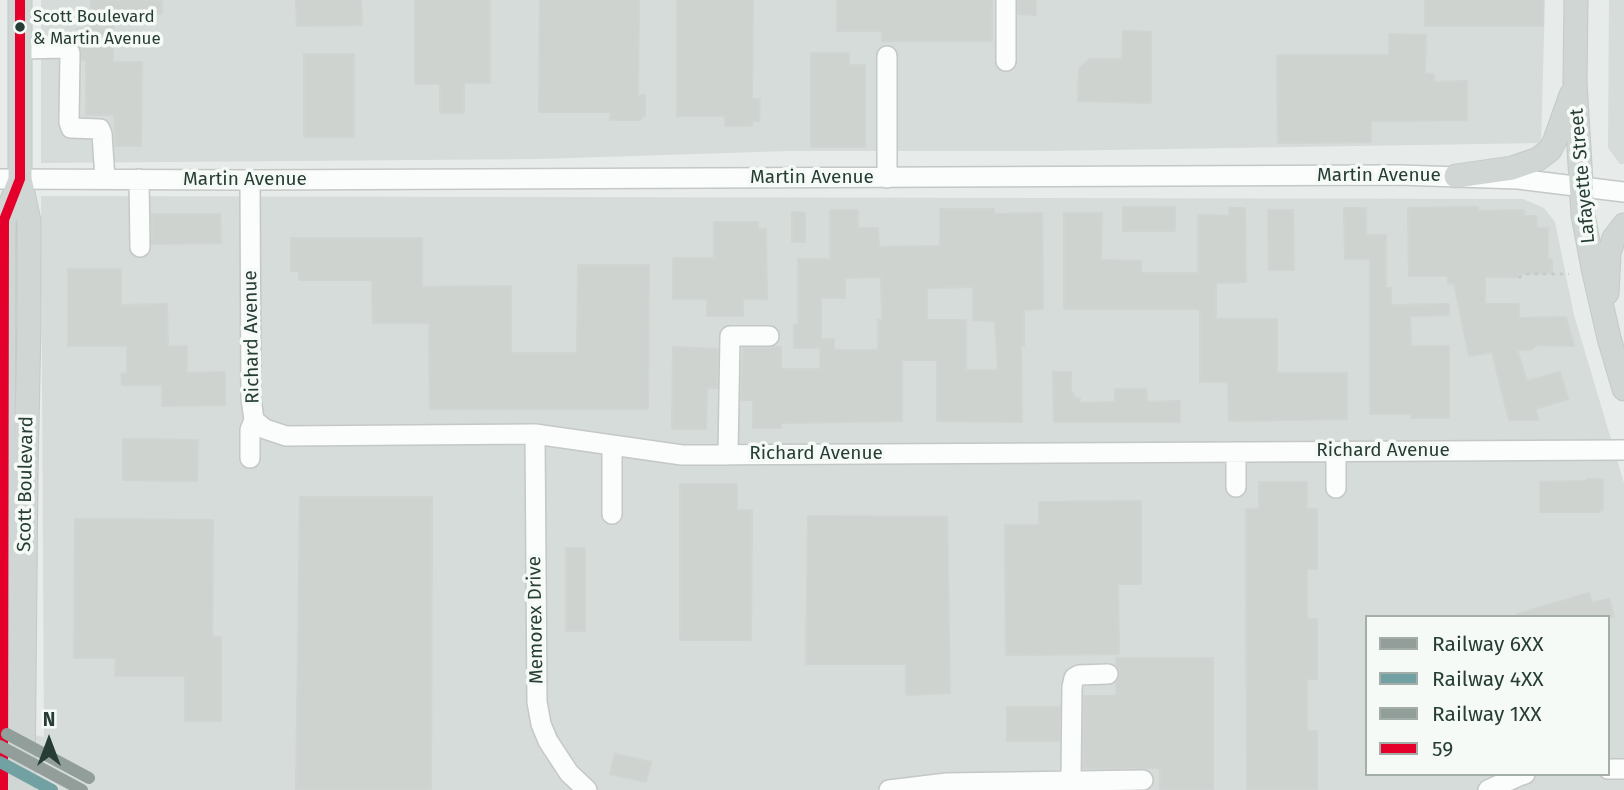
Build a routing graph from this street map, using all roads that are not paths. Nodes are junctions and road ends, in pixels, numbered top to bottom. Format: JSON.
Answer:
{"nodes":[{"id":1,"x":20,"y":0,"type":"edge"},
{"id":2,"x":1006,"y":0,"type":"edge"},
{"id":3,"x":1576,"y":0,"type":"edge"},
{"id":4,"x":20,"y":49,"type":"junction"},
{"id":5,"x":887,"y":57,"type":"dead end"},
{"id":6,"x":1006,"y":61,"type":"dead end"},
{"id":7,"x":1575,"y":82,"type":"junction"},
{"id":8,"x":1456,"y":176,"type":"junction"},
{"id":9,"x":887,"y":178,"type":"junction"},
{"id":10,"x":10,"y":179,"type":"edge"},
{"id":11,"x":105,"y":179,"type":"junction"},
{"id":12,"x":139,"y":179,"type":"junction"},
{"id":13,"x":250,"y":180,"type":"junction"},
{"id":14,"x":1581,"y":186,"type":"junction"},
{"id":15,"x":1624,"y":192,"type":"edge"},
{"id":16,"x":1624,"y":225,"type":"edge"},
{"id":17,"x":141,"y":247,"type":"dead end"},
{"id":18,"x":769,"y":336,"type":"dead end"},
{"id":19,"x":1609,"y":338,"type":"junction"},
{"id":20,"x":1624,"y":389,"type":"edge"},
{"id":21,"x":254,"y":420,"type":"junction"},
{"id":22,"x":535,"y":434,"type":"junction"},
{"id":23,"x":612,"y":445,"type":"junction"},
{"id":24,"x":1624,"y":450,"type":"edge"},
{"id":25,"x":1236,"y":452,"type":"junction"},
{"id":26,"x":1336,"y":452,"type":"junction"},
{"id":27,"x":728,"y":455,"type":"junction"},
{"id":28,"x":250,"y":457,"type":"dead end"},
{"id":29,"x":1236,"y":487,"type":"dead end"},
{"id":30,"x":1336,"y":488,"type":"dead end"},
{"id":31,"x":612,"y":514,"type":"dead end"},
{"id":32,"x":1108,"y":674,"type":"dead end"},
{"id":33,"x":1519,"y":776,"type":"edge"},
{"id":34,"x":1143,"y":780,"type":"dead end"},
{"id":35,"x":1071,"y":781,"type":"junction"},
{"id":36,"x":3,"y":790,"type":"edge"},
{"id":37,"x":23,"y":790,"type":"edge"},
{"id":38,"x":587,"y":790,"type":"edge"},
{"id":39,"x":889,"y":790,"type":"edge"},
{"id":40,"x":1488,"y":790,"type":"edge"}],
"edges":[{"from":1,"to":4,"type":"main road","name":"Scott Boulevard"},
{"from":2,"to":6,"type":"street"},
{"from":3,"to":7,"type":"main road","name":"Lafayette Street"},
{"from":4,"to":10,"type":"main road","name":"Scott Boulevard"},
{"from":4,"to":11,"type":"street"},
{"from":5,"to":9,"type":"street"},
{"from":7,"to":8,"type":"main road"},
{"from":7,"to":14,"type":"main road","name":"Lafayette Street"},
{"from":8,"to":9,"type":"street","name":"Martin Avenue"},
{"from":8,"to":14,"type":"street","name":"Martin Avenue"},
{"from":9,"to":13,"type":"street","name":"Martin Avenue"},
{"from":10,"to":11,"type":"street","name":"Martin Avenue"},
{"from":10,"to":36,"type":"main road","name":"Scott Boulevard"},
{"from":10,"to":37,"type":"main road","name":"Scott Boulevard"},
{"from":11,"to":12,"type":"street","name":"Martin Avenue"},
{"from":12,"to":13,"type":"street","name":"Martin Avenue"},
{"from":12,"to":17,"type":"street"},
{"from":13,"to":21,"type":"street","name":"Richard Avenue"},
{"from":14,"to":15,"type":"street","name":"Martin Avenue"},
{"from":14,"to":19,"type":"main road","name":"Lafayette Street"},
{"from":16,"to":19,"type":"main road"},
{"from":18,"to":27,"type":"street"},
{"from":19,"to":20,"type":"main road","name":"Lafayette Street"},
{"from":21,"to":22,"type":"street","name":"Richard Avenue"},
{"from":21,"to":28,"type":"street"},
{"from":22,"to":23,"type":"street","name":"Richard Avenue"},
{"from":22,"to":38,"type":"street","name":"Memorex Drive"},
{"from":23,"to":27,"type":"street","name":"Richard Avenue"},
{"from":23,"to":31,"type":"street"},
{"from":24,"to":26,"type":"street","name":"Richard Avenue"},
{"from":25,"to":26,"type":"street","name":"Richard Avenue"},
{"from":25,"to":27,"type":"street","name":"Richard Avenue"},
{"from":25,"to":29,"type":"street"},
{"from":26,"to":30,"type":"street"},
{"from":32,"to":35,"type":"street"},
{"from":33,"to":40,"type":"street"},
{"from":34,"to":35,"type":"street"},
{"from":35,"to":39,"type":"street"}]}
